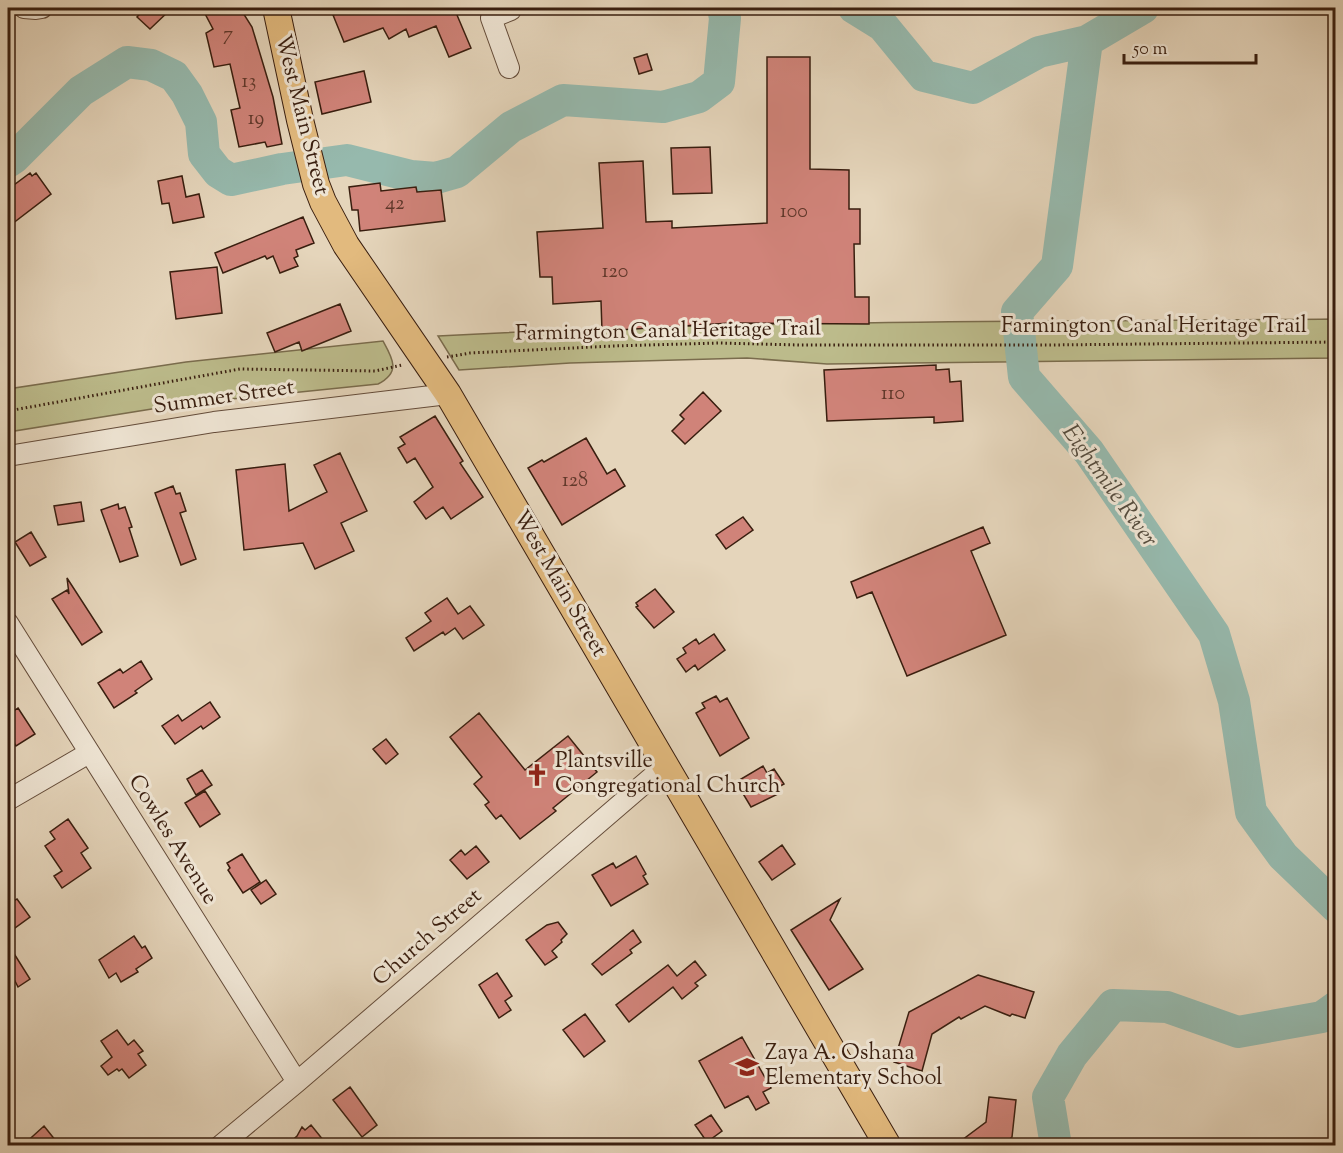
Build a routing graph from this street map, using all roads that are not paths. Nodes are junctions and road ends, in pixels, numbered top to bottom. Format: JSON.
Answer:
{"nodes":[{"id":1,"x":24,"y":8,"type":"edge"},
{"id":2,"x":42,"y":8,"type":"edge"},
{"id":3,"x":276,"y":8,"type":"edge"},
{"id":4,"x":510,"y":8,"type":"edge"},
{"id":5,"x":508,"y":68,"type":"dead end"},
{"id":6,"x":448,"y":394,"type":"junction"},
{"id":7,"x":8,"y":456,"type":"edge"},
{"id":8,"x":8,"y":623,"type":"edge"},
{"id":9,"x":89,"y":753,"type":"junction"},
{"id":10,"x":666,"y":765,"type":"junction"},
{"id":11,"x":8,"y":800,"type":"edge"},
{"id":12,"x":297,"y":1082,"type":"junction"},
{"id":13,"x":220,"y":1146,"type":"edge"},
{"id":14,"x":888,"y":1146,"type":"edge"}],
"edges":[{"from":1,"to":2,"type":"street"},
{"from":3,"to":6,"type":"main road","name":"West Main Street"},
{"from":4,"to":5,"type":"street"},
{"from":6,"to":7,"type":"street","name":"Summer Street"},
{"from":6,"to":10,"type":"main road","name":"West Main Street"},
{"from":8,"to":9,"type":"street","name":"Cowles Avenue"},
{"from":9,"to":11,"type":"street"},
{"from":9,"to":12,"type":"street","name":"Cowles Avenue"},
{"from":10,"to":12,"type":"street","name":"Church Street"},
{"from":10,"to":14,"type":"main road","name":"West Main Street"},
{"from":12,"to":13,"type":"street","name":"Church Street"}]}
